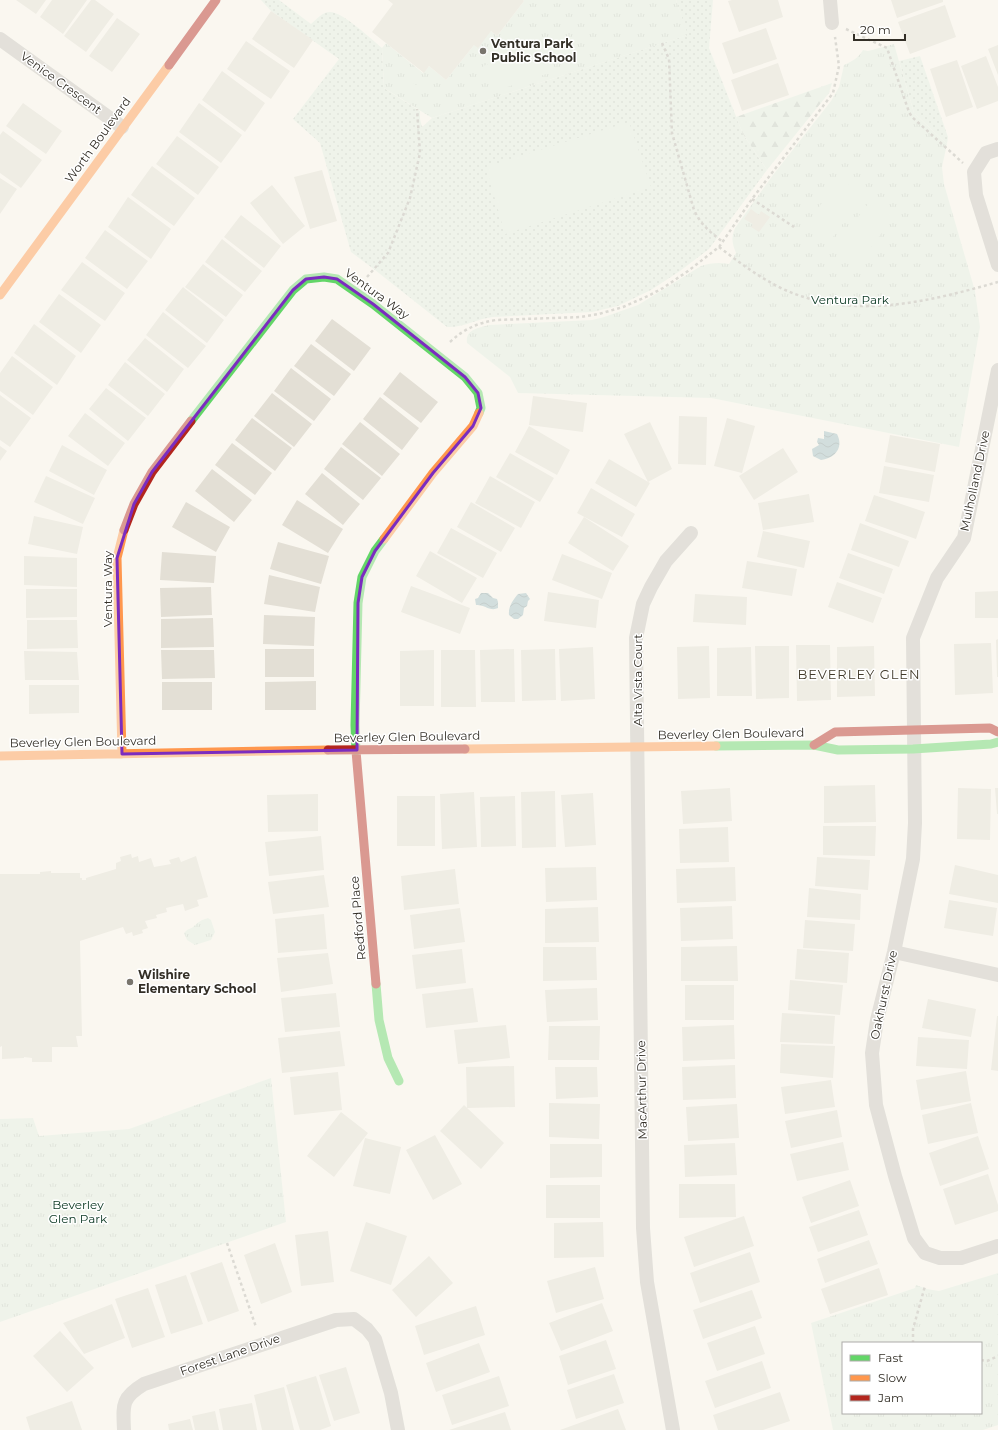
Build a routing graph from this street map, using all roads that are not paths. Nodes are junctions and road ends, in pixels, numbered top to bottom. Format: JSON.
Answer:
{"nodes":[{"id":1,"x":216,"y":0,"type":"edge"},
{"id":2,"x":830,"y":0,"type":"edge"},
{"id":3,"x":832,"y":24,"type":"road end"},
{"id":4,"x":0,"y":39,"type":"edge"},
{"id":5,"x":122,"y":127,"type":"junction"},
{"id":6,"x":998,"y":149,"type":"edge"},
{"id":7,"x":998,"y":265,"type":"edge"},
{"id":8,"x":0,"y":295,"type":"edge"},
{"id":9,"x":998,"y":370,"type":"edge"},
{"id":10,"x":691,"y":533,"type":"dead end"},
{"id":11,"x":914,"y":729,"type":"junction"},
{"id":12,"x":998,"y":732,"type":"edge"},
{"id":13,"x":998,"y":742,"type":"edge"},
{"id":14,"x":814,"y":745,"type":"junction"},
{"id":15,"x":638,"y":747,"type":"junction"},
{"id":16,"x":914,"y":749,"type":"junction"},
{"id":17,"x":357,"y":750,"type":"junction"},
{"id":18,"x":122,"y":754,"type":"junction"},
{"id":19,"x":0,"y":756,"type":"edge"},
{"id":20,"x":894,"y":952,"type":"junction"},
{"id":21,"x":998,"y":975,"type":"edge"},
{"id":22,"x":399,"y":1081,"type":"dead end"},
{"id":23,"x":998,"y":1246,"type":"edge"},
{"id":24,"x":124,"y":1430,"type":"edge"},
{"id":25,"x":398,"y":1430,"type":"edge"},
{"id":26,"x":673,"y":1430,"type":"edge"}],
"edges":[{"from":1,"to":5,"type":"street","name":"Worth Boulevard"},
{"from":2,"to":3,"type":"street"},
{"from":4,"to":5,"type":"street","name":"Venice Crescent"},
{"from":5,"to":8,"type":"street","name":"Worth Boulevard"},
{"from":6,"to":7,"type":"street"},
{"from":9,"to":11,"type":"street","name":"Mulholland Drive"},
{"from":10,"to":15,"type":"street","name":"Alta Vista Court"},
{"from":11,"to":12,"type":"street","name":"Beverley Glen Boulevard"},
{"from":11,"to":14,"type":"street","name":"Beverley Glen Boulevard"},
{"from":11,"to":16,"type":"street","name":"Mulholland Drive"},
{"from":13,"to":16,"type":"street","name":"Beverley Glen Boulevard"},
{"from":14,"to":15,"type":"street","name":"Beverley Glen Boulevard"},
{"from":14,"to":16,"type":"street","name":"Beverley Glen Boulevard"},
{"from":15,"to":17,"type":"street","name":"Beverley Glen Boulevard"},
{"from":15,"to":26,"type":"street","name":"MacArthur Drive"},
{"from":16,"to":20,"type":"street","name":"Oakhurst Drive"},
{"from":17,"to":18,"type":"street","name":"Beverley Glen Boulevard"},
{"from":17,"to":18,"type":"street","name":"Ventura Way"},
{"from":17,"to":22,"type":"street","name":"Redford Place"},
{"from":18,"to":19,"type":"street","name":"Beverley Glen Boulevard"},
{"from":20,"to":21,"type":"street"},
{"from":20,"to":23,"type":"street","name":"Oakhurst Drive"},
{"from":24,"to":25,"type":"street","name":"Forest Lane Drive"}]}
